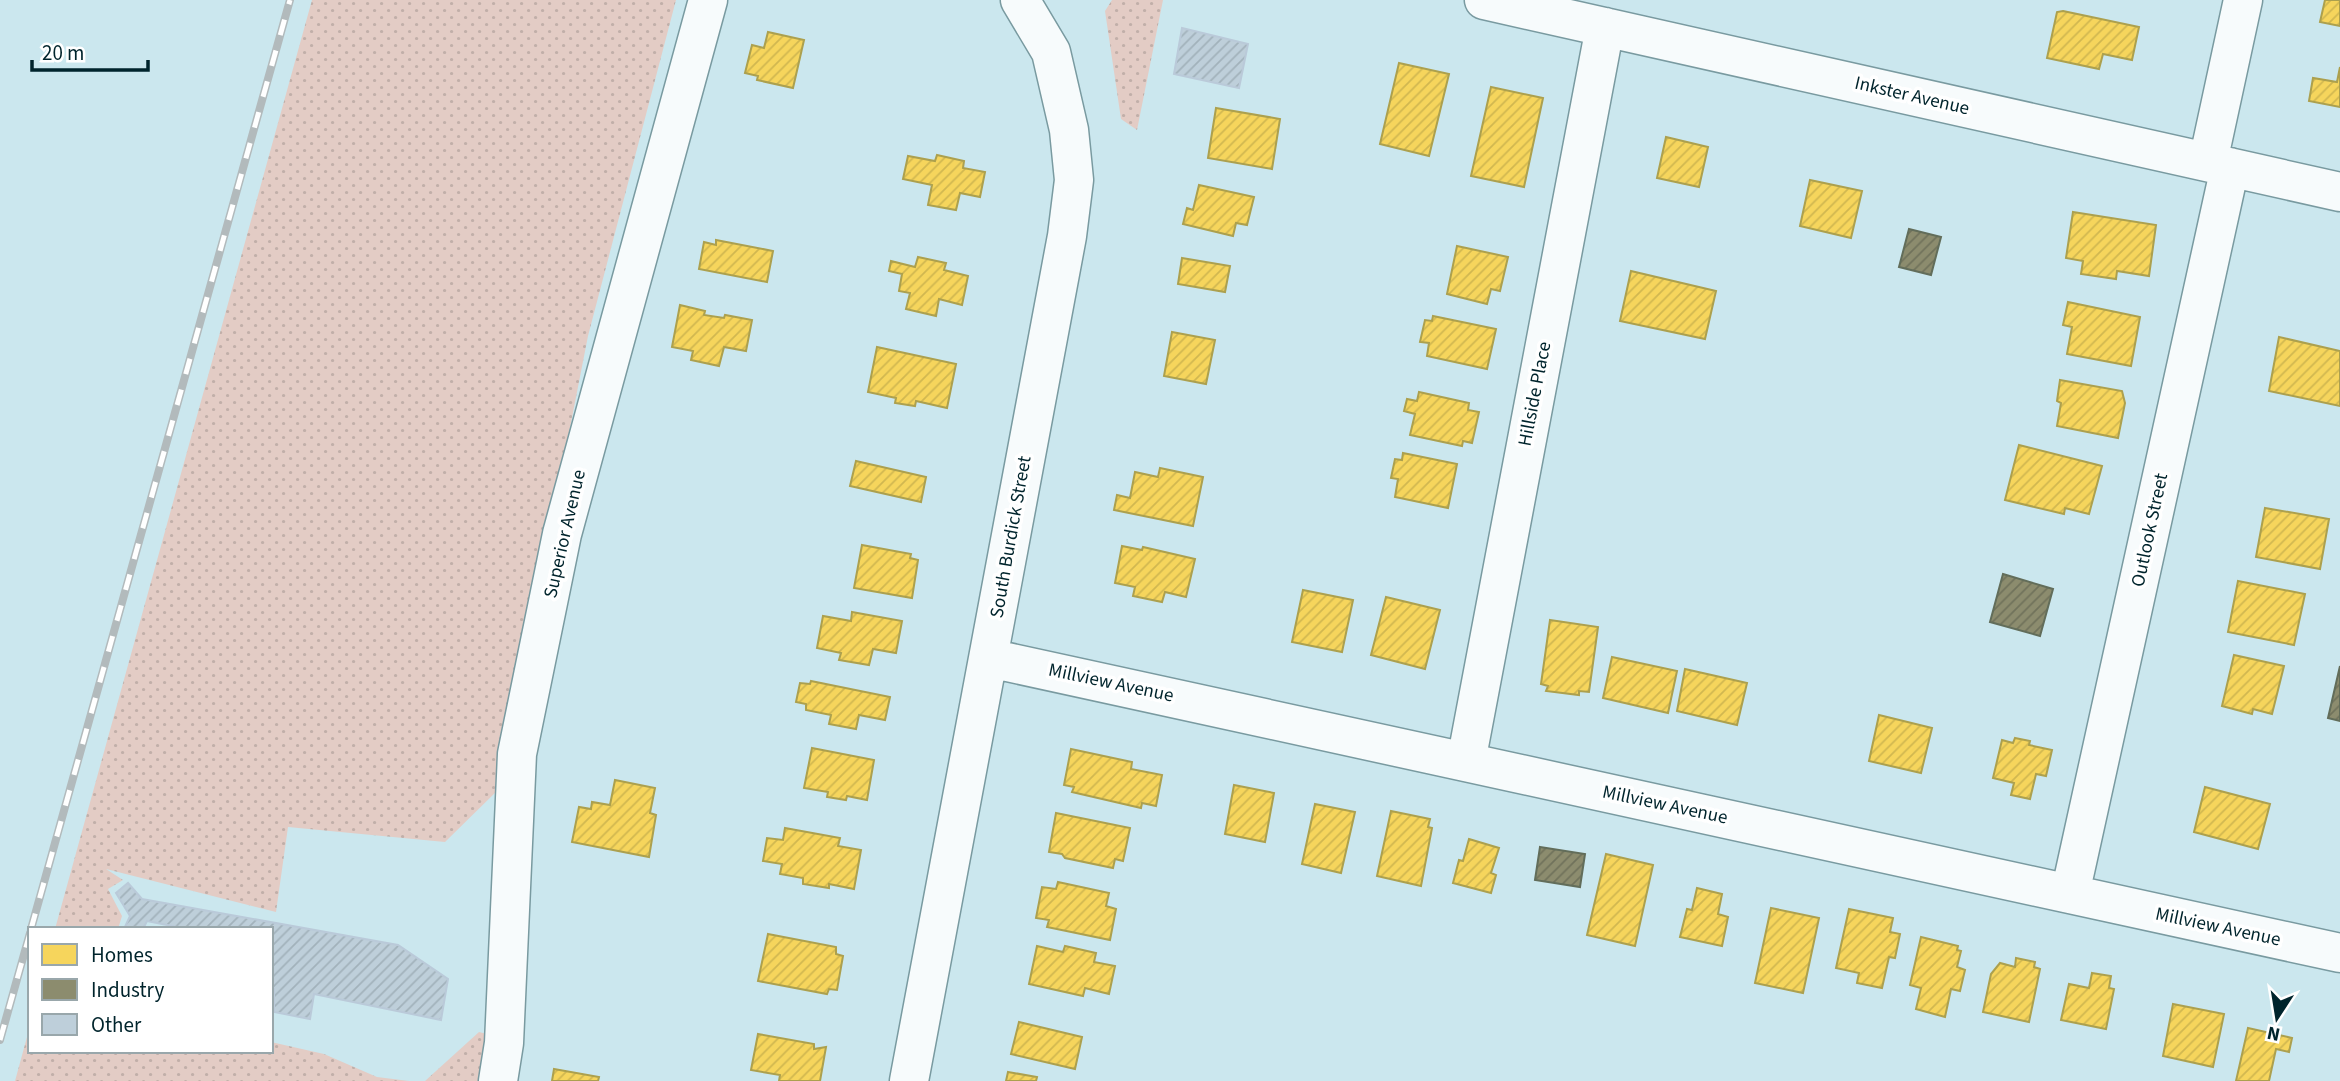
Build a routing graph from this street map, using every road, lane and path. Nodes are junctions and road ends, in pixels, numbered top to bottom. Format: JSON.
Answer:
{"nodes":[{"id":1,"x":708,"y":0,"type":"edge"},
{"id":2,"x":1020,"y":0,"type":"edge"},
{"id":3,"x":1484,"y":0,"type":"edge"},
{"id":4,"x":2243,"y":0,"type":"edge"},
{"id":5,"x":1605,"y":26,"type":"junction"},
{"id":6,"x":2219,"y":165,"type":"junction"},
{"id":7,"x":2340,"y":192,"type":"edge"},
{"id":8,"x":989,"y":658,"type":"junction"},
{"id":9,"x":1466,"y":762,"type":"junction"},
{"id":10,"x":2070,"y":894,"type":"junction"},
{"id":11,"x":2340,"y":953,"type":"edge"},
{"id":12,"x":498,"y":1081,"type":"edge"},
{"id":13,"x":909,"y":1081,"type":"edge"}],
"edges":[{"from":1,"to":12,"type":"street","name":"Superior Avenue"},
{"from":2,"to":8,"type":"street","name":"South Burdick Street"},
{"from":3,"to":5,"type":"street","name":"Inkster Avenue"},
{"from":4,"to":6,"type":"street","name":"Outlook Street"},
{"from":5,"to":6,"type":"street","name":"Inkster Avenue"},
{"from":5,"to":9,"type":"street","name":"Hillside Place"},
{"from":6,"to":7,"type":"street","name":"Inkster Avenue"},
{"from":6,"to":10,"type":"street","name":"Outlook Street"},
{"from":8,"to":9,"type":"street","name":"Millview Avenue"},
{"from":8,"to":13,"type":"street","name":"South Burdick Street"},
{"from":9,"to":10,"type":"street","name":"Millview Avenue"},
{"from":10,"to":11,"type":"street","name":"Millview Avenue"}]}
